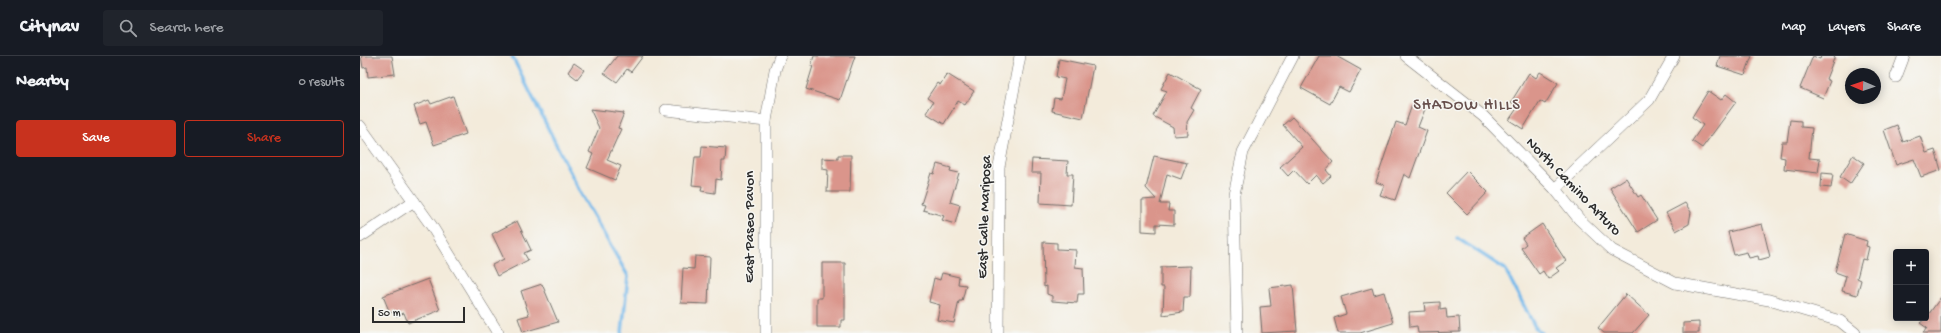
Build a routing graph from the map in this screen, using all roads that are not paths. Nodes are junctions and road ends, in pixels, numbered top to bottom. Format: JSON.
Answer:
{"nodes":[{"id":1,"x":780,"y":56,"type":"edge"},
{"id":2,"x":1020,"y":56,"type":"edge"},
{"id":3,"x":1293,"y":56,"type":"edge"},
{"id":4,"x":1406,"y":56,"type":"edge"},
{"id":5,"x":1674,"y":56,"type":"edge"},
{"id":6,"x":1904,"y":56,"type":"edge"},
{"id":7,"x":1896,"y":77,"type":"dead end"},
{"id":8,"x":666,"y":110,"type":"dead end"},
{"id":9,"x":766,"y":121,"type":"junction"},
{"id":10,"x":360,"y":126,"type":"edge"},
{"id":11,"x":1555,"y":189,"type":"junction"},
{"id":12,"x":414,"y":201,"type":"junction"},
{"id":13,"x":360,"y":237,"type":"edge"},
{"id":14,"x":498,"y":333,"type":"edge"},
{"id":15,"x":766,"y":333,"type":"edge"},
{"id":16,"x":998,"y":333,"type":"edge"},
{"id":17,"x":1237,"y":333,"type":"edge"},
{"id":18,"x":1854,"y":333,"type":"edge"}],
"edges":[{"from":1,"to":9,"type":"street","name":"East Paseo Pavon"},
{"from":2,"to":16,"type":"street","name":"East Calle Mariposa"},
{"from":3,"to":17,"type":"street"},
{"from":4,"to":11,"type":"street","name":"North Camino Arturo"},
{"from":5,"to":11,"type":"street"},
{"from":6,"to":7,"type":"street"},
{"from":8,"to":9,"type":"street"},
{"from":9,"to":15,"type":"street","name":"East Paseo Pavon"},
{"from":10,"to":12,"type":"street"},
{"from":11,"to":18,"type":"street","name":"North Camino Arturo"},
{"from":12,"to":13,"type":"street"},
{"from":12,"to":14,"type":"street"}]}
